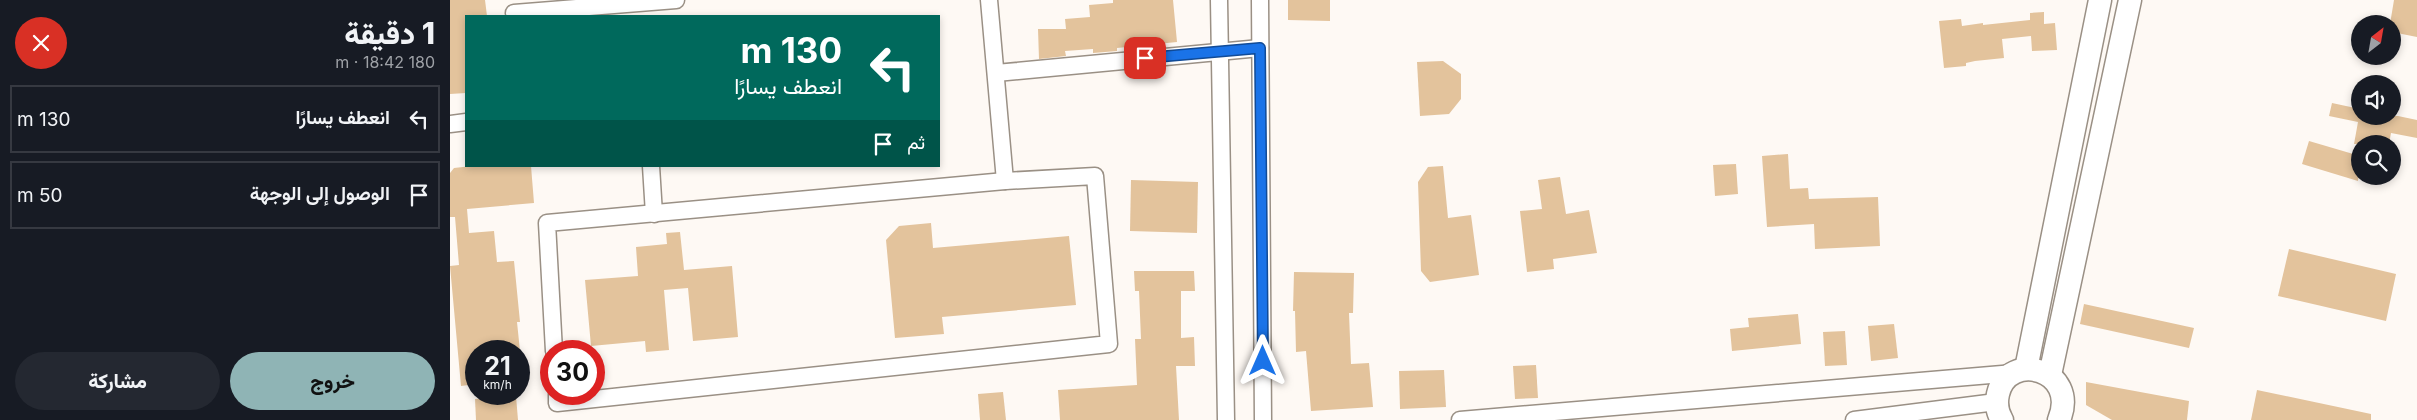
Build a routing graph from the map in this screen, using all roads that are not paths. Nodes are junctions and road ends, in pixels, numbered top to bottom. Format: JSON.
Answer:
{"nodes":[{"id":1,"x":676,"y":0,"type":"edge"},
{"id":2,"x":989,"y":0,"type":"edge"},
{"id":3,"x":1219,"y":0,"type":"edge"},
{"id":4,"x":1260,"y":0,"type":"edge"},
{"id":5,"x":2100,"y":0,"type":"edge"},
{"id":6,"x":2130,"y":0,"type":"edge"},
{"id":7,"x":638,"y":10,"type":"edge"},
{"id":8,"x":514,"y":13,"type":"dead end"},
{"id":9,"x":1260,"y":48,"type":"junction"},
{"id":10,"x":1220,"y":52,"type":"junction"},
{"id":11,"x":996,"y":73,"type":"junction"},
{"id":12,"x":465,"y":122,"type":"edge"},
{"id":13,"x":450,"y":124,"type":"edge"},
{"id":14,"x":652,"y":167,"type":"edge"},
{"id":15,"x":1006,"y":181,"type":"junction"},
{"id":16,"x":654,"y":214,"type":"junction"},
{"id":17,"x":553,"y":340,"type":"edge"},
{"id":18,"x":2020,"y":371,"type":"junction"},
{"id":19,"x":2050,"y":375,"type":"junction"},
{"id":20,"x":605,"y":398,"type":"edge"},
{"id":21,"x":1999,"y":411,"type":"edge"},
{"id":22,"x":1226,"y":420,"type":"edge"},
{"id":23,"x":1264,"y":420,"type":"edge"},
{"id":24,"x":1460,"y":420,"type":"edge"},
{"id":25,"x":1854,"y":420,"type":"edge"},
{"id":26,"x":2059,"y":420,"type":"edge"}],
"edges":[{"from":1,"to":7,"type":"street"},
{"from":2,"to":11,"type":"street"},
{"from":3,"to":10,"type":"street"},
{"from":4,"to":9,"type":"street"},
{"from":5,"to":18,"type":"street"},
{"from":6,"to":19,"type":"street"},
{"from":7,"to":8,"type":"street"},
{"from":9,"to":10,"type":"street"},
{"from":9,"to":23,"type":"street"},
{"from":10,"to":11,"type":"street"},
{"from":10,"to":22,"type":"street"},
{"from":11,"to":15,"type":"street"},
{"from":12,"to":13,"type":"street"},
{"from":14,"to":16,"type":"street"},
{"from":15,"to":16,"type":"street"},
{"from":15,"to":20,"type":"street"},
{"from":16,"to":17,"type":"street"},
{"from":18,"to":19,"type":"street"},
{"from":18,"to":21,"type":"street"},
{"from":18,"to":24,"type":"street"},
{"from":19,"to":26,"type":"street"},
{"from":21,"to":25,"type":"street"}]}
